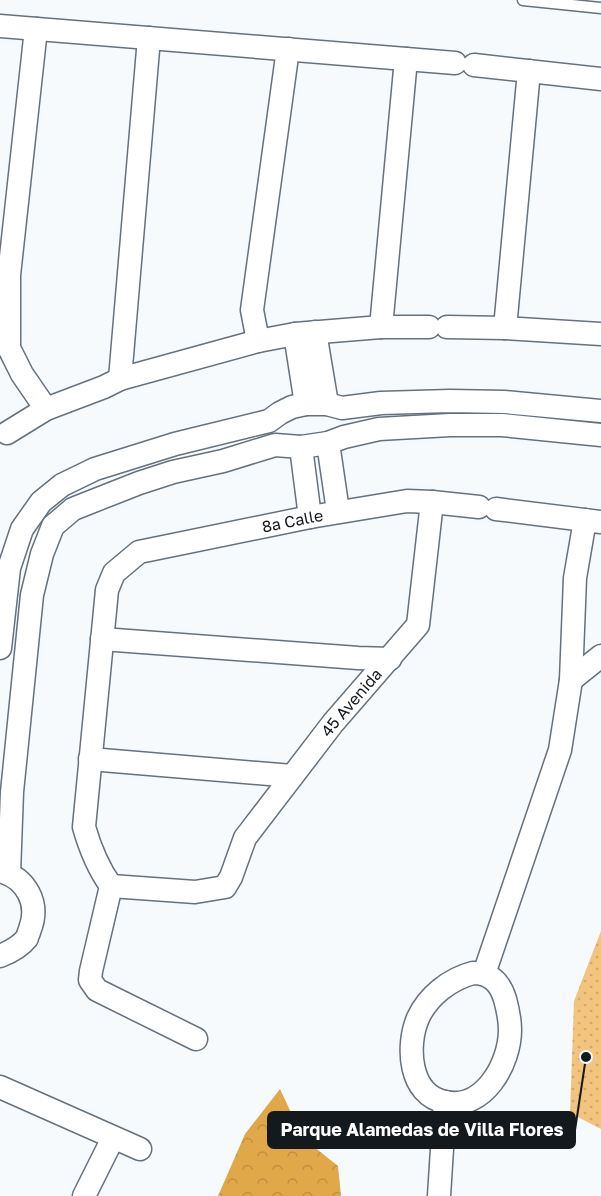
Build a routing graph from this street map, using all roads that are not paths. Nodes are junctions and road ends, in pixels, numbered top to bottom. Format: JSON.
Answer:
{"nodes":[{"id":1,"x":523,"y":0,"type":"edge"},
{"id":2,"x":601,"y":8,"type":"edge"},
{"id":3,"x":0,"y":26,"type":"edge"},
{"id":4,"x":36,"y":29,"type":"junction"},
{"id":5,"x":149,"y":38,"type":"junction"},
{"id":6,"x":288,"y":49,"type":"junction"},
{"id":7,"x":406,"y":59,"type":"junction"},
{"id":8,"x":529,"y":71,"type":"junction"},
{"id":9,"x":601,"y":79,"type":"edge"},
{"id":10,"x":381,"y":327,"type":"junction"},
{"id":11,"x":505,"y":328,"type":"junction"},
{"id":12,"x":305,"y":333,"type":"junction"},
{"id":13,"x":601,"y":334,"type":"edge"},
{"id":14,"x":258,"y":341,"type":"junction"},
{"id":15,"x":120,"y":379,"type":"junction"},
{"id":16,"x":325,"y":405,"type":"junction"},
{"id":17,"x":46,"y":409,"type":"junction"},
{"id":18,"x":601,"y":411,"type":"edge"},
{"id":19,"x":269,"y":421,"type":"junction"},
{"id":20,"x":7,"y":433,"type":"dead end"},
{"id":21,"x":601,"y":435,"type":"edge"},
{"id":22,"x":336,"y":440,"type":"junction"},
{"id":23,"x":275,"y":445,"type":"junction"},
{"id":24,"x":301,"y":447,"type":"junction"},
{"id":25,"x":432,"y":502,"type":"junction"},
{"id":26,"x":338,"y":511,"type":"junction"},
{"id":27,"x":310,"y":517,"type":"junction"},
{"id":28,"x":593,"y":521,"type":"edge"},
{"id":29,"x":102,"y":639,"type":"junction"},
{"id":30,"x":0,"y":643,"type":"edge"},
{"id":31,"x":601,"y":656,"type":"edge"},
{"id":32,"x":390,"y":659,"type":"junction"},
{"id":33,"x":571,"y":681,"type":"junction"},
{"id":34,"x":90,"y":759,"type":"junction"},
{"id":35,"x":292,"y":776,"type":"junction"},
{"id":36,"x":5,"y":872,"type":"edge"},
{"id":37,"x":111,"y":886,"type":"junction"},
{"id":38,"x":0,"y":956,"type":"edge"},
{"id":39,"x":484,"y":974,"type":"junction"},
{"id":40,"x":196,"y":1039,"type":"dead end"},
{"id":41,"x":0,"y":1087,"type":"edge"},
{"id":42,"x":445,"y":1102,"type":"junction"},
{"id":43,"x":113,"y":1138,"type":"junction"},
{"id":44,"x":140,"y":1149,"type":"dead end"},
{"id":45,"x":84,"y":1196,"type":"edge"},
{"id":46,"x":439,"y":1196,"type":"edge"}],
"edges":[{"from":1,"to":2,"type":"lane"},
{"from":3,"to":4,"type":"street"},
{"from":4,"to":5,"type":"street"},
{"from":4,"to":17,"type":"street"},
{"from":5,"to":6,"type":"street"},
{"from":5,"to":15,"type":"street"},
{"from":6,"to":7,"type":"street"},
{"from":6,"to":14,"type":"street"},
{"from":7,"to":8,"type":"street"},
{"from":7,"to":10,"type":"street"},
{"from":8,"to":9,"type":"street"},
{"from":8,"to":11,"type":"street"},
{"from":10,"to":11,"type":"street"},
{"from":10,"to":12,"type":"street"},
{"from":11,"to":13,"type":"street"},
{"from":12,"to":14,"type":"street"},
{"from":12,"to":16,"type":"street"},
{"from":14,"to":15,"type":"street"},
{"from":15,"to":17,"type":"street"},
{"from":16,"to":18,"type":"street"},
{"from":16,"to":19,"type":"street"},
{"from":16,"to":22,"type":"street"},
{"from":17,"to":20,"type":"street"},
{"from":19,"to":23,"type":"street"},
{"from":19,"to":30,"type":"street"},
{"from":21,"to":22,"type":"street"},
{"from":22,"to":24,"type":"street"},
{"from":22,"to":26,"type":"street"},
{"from":23,"to":24,"type":"street"},
{"from":23,"to":36,"type":"street"},
{"from":24,"to":27,"type":"street"},
{"from":25,"to":26,"type":"street","name":"8a Calle"},
{"from":25,"to":28,"type":"street","name":"8a Calle"},
{"from":25,"to":32,"type":"street","name":"45 Avenida"},
{"from":26,"to":27,"type":"street","name":"8a Calle"},
{"from":27,"to":29,"type":"street","name":"8a Calle"},
{"from":28,"to":33,"type":"street"},
{"from":29,"to":32,"type":"street"},
{"from":29,"to":34,"type":"street"},
{"from":31,"to":33,"type":"street"},
{"from":32,"to":35,"type":"street","name":"45 Avenida"},
{"from":33,"to":39,"type":"street"},
{"from":34,"to":35,"type":"street"},
{"from":34,"to":37,"type":"street"},
{"from":35,"to":37,"type":"street","name":"45 Avenida"},
{"from":36,"to":38,"type":"street"},
{"from":37,"to":40,"type":"street"},
{"from":39,"to":42,"type":"street"},
{"from":39,"to":42,"type":"street"},
{"from":41,"to":43,"type":"street"},
{"from":42,"to":46,"type":"street"},
{"from":43,"to":44,"type":"street"},
{"from":43,"to":45,"type":"street"}]}
